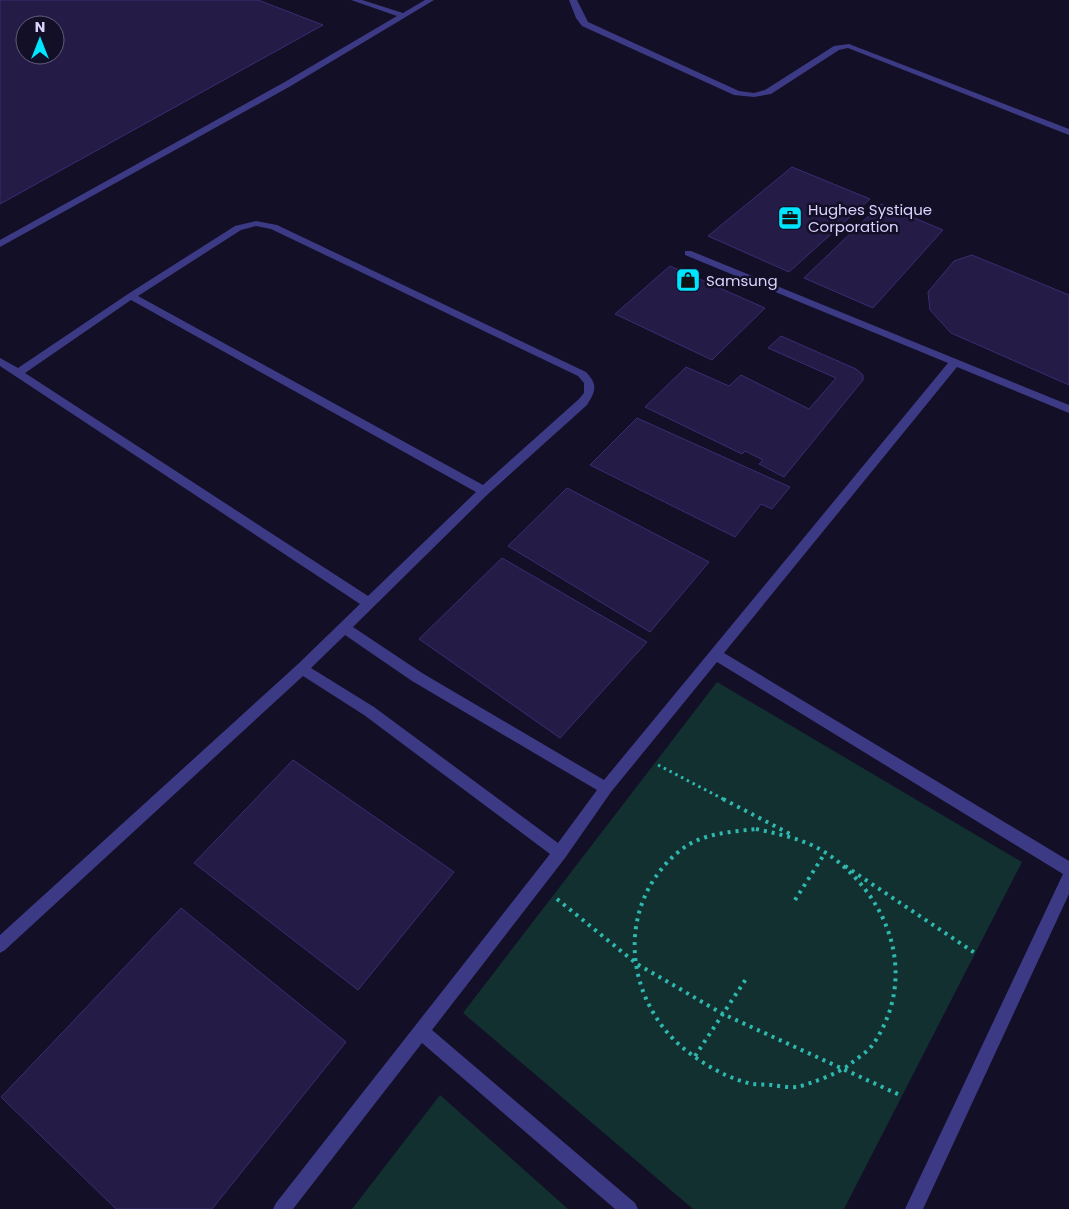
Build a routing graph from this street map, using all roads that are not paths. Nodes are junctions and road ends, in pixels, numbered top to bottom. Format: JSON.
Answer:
{"nodes":[{"id":1,"x":355,"y":0,"type":"edge"},
{"id":2,"x":430,"y":0,"type":"edge"},
{"id":3,"x":573,"y":0,"type":"edge"},
{"id":4,"x":404,"y":16,"type":"junction"},
{"id":5,"x":1069,"y":132,"type":"edge"},
{"id":6,"x":0,"y":244,"type":"edge"},
{"id":7,"x":688,"y":254,"type":"dead end"},
{"id":8,"x":131,"y":296,"type":"junction"},
{"id":9,"x":0,"y":361,"type":"edge"},
{"id":10,"x":955,"y":362,"type":"junction"},
{"id":11,"x":19,"y":372,"type":"junction"},
{"id":12,"x":1069,"y":409,"type":"edge"},
{"id":13,"x":484,"y":491,"type":"junction"},
{"id":14,"x":370,"y":604,"type":"junction"},
{"id":15,"x":344,"y":628,"type":"junction"},
{"id":16,"x":717,"y":655,"type":"junction"},
{"id":17,"x":302,"y":669,"type":"junction"},
{"id":18,"x":606,"y":788,"type":"junction"},
{"id":19,"x":560,"y":853,"type":"junction"},
{"id":20,"x":1069,"y":869,"type":"edge"},
{"id":21,"x":1069,"y":878,"type":"edge"},
{"id":22,"x":0,"y":945,"type":"edge"},
{"id":23,"x":421,"y":1032,"type":"junction"},
{"id":24,"x":282,"y":1209,"type":"edge"},
{"id":25,"x":629,"y":1209,"type":"edge"},
{"id":26,"x":914,"y":1209,"type":"edge"}],
"edges":[{"from":1,"to":4,"type":"street"},
{"from":2,"to":4,"type":"street"},
{"from":3,"to":5,"type":"street"},
{"from":4,"to":6,"type":"street"},
{"from":7,"to":10,"type":"street"},
{"from":8,"to":11,"type":"street"},
{"from":8,"to":13,"type":"street"},
{"from":8,"to":13,"type":"street"},
{"from":9,"to":11,"type":"street"},
{"from":10,"to":12,"type":"street"},
{"from":10,"to":16,"type":"street"},
{"from":11,"to":14,"type":"street"},
{"from":13,"to":14,"type":"street"},
{"from":14,"to":15,"type":"street"},
{"from":15,"to":17,"type":"street"},
{"from":15,"to":18,"type":"street"},
{"from":16,"to":18,"type":"street"},
{"from":16,"to":20,"type":"street"},
{"from":17,"to":19,"type":"street"},
{"from":17,"to":22,"type":"street"},
{"from":18,"to":19,"type":"street"},
{"from":19,"to":23,"type":"street"},
{"from":21,"to":26,"type":"street"},
{"from":23,"to":24,"type":"street"},
{"from":23,"to":25,"type":"street"}]}
